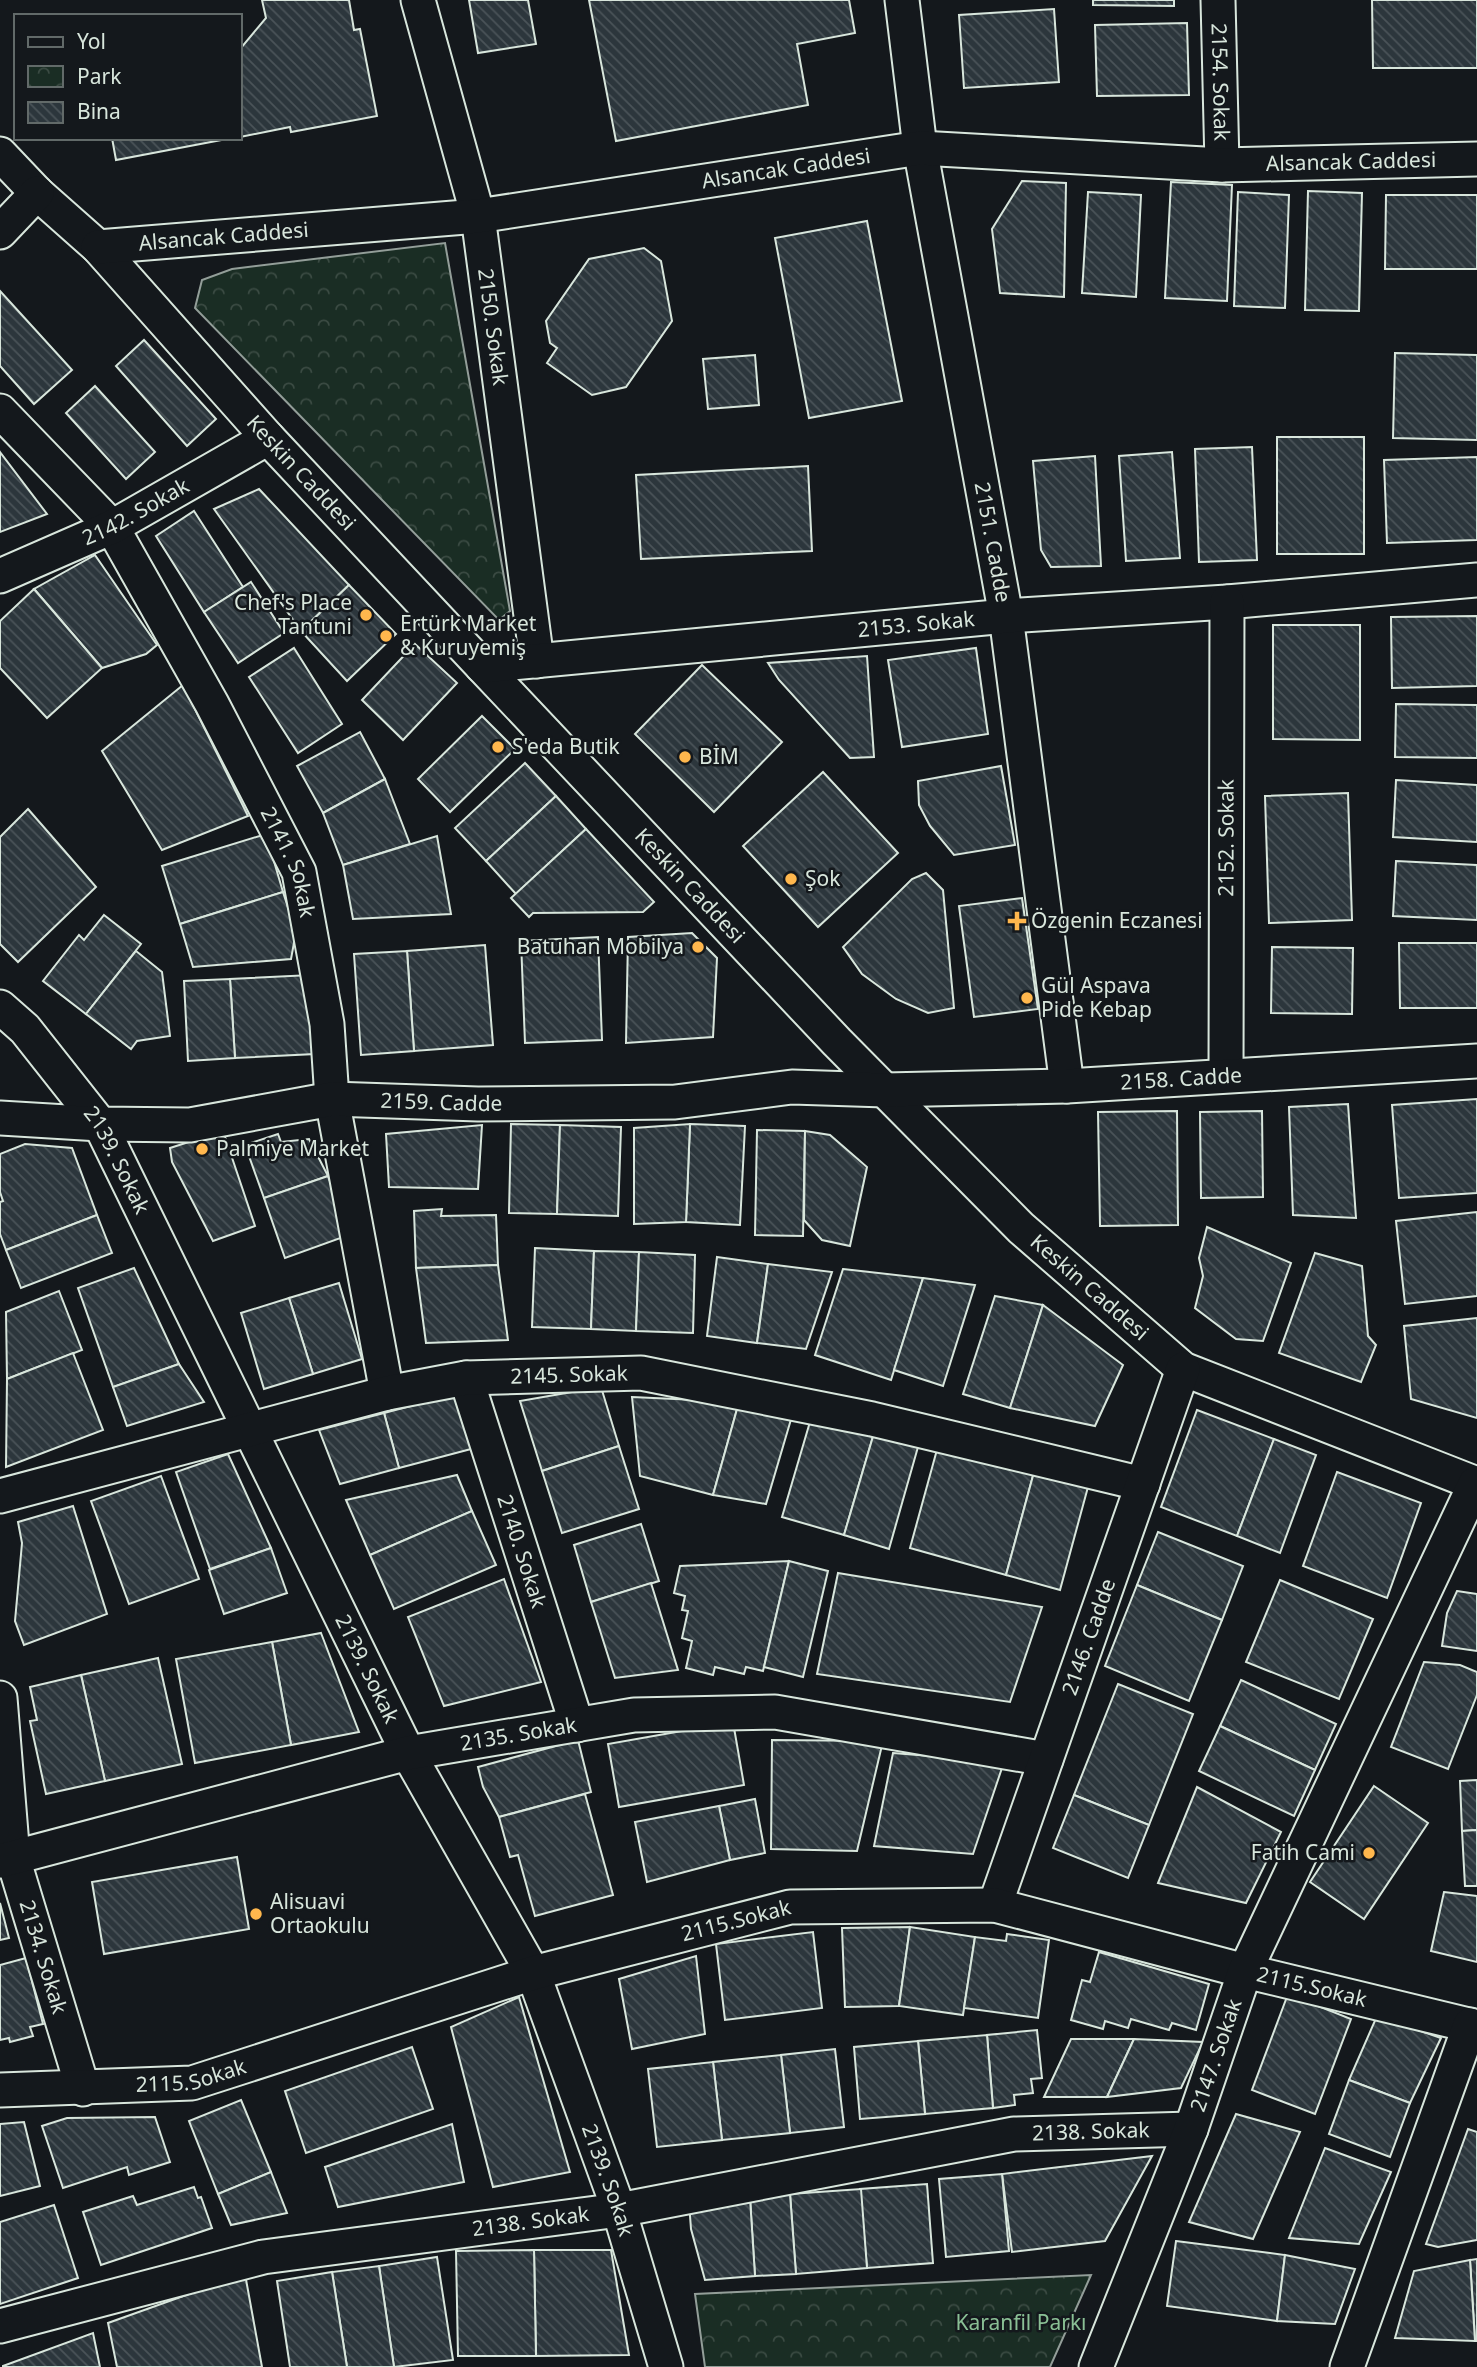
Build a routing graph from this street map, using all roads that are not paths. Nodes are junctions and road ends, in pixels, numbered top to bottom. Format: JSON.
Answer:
{"nodes":[{"id":1,"x":418,"y":0,"type":"edge"},
{"id":2,"x":902,"y":0,"type":"edge"},
{"id":3,"x":1218,"y":0,"type":"edge"},
{"id":4,"x":920,"y":148,"type":"junction"},
{"id":5,"x":0,"y":154,"type":"edge"},
{"id":6,"x":1477,"y":159,"type":"edge"},
{"id":7,"x":1222,"y":165,"type":"junction"},
{"id":8,"x":37,"y":193,"type":"junction"},
{"id":9,"x":478,"y":216,"type":"junction"},
{"id":10,"x":0,"y":232,"type":"edge"},
{"id":11,"x":98,"y":247,"type":"junction"},
{"id":12,"x":0,"y":411,"type":"edge"},
{"id":13,"x":268,"y":438,"type":"junction"},
{"id":14,"x":112,"y":527,"type":"junction"},
{"id":15,"x":0,"y":576,"type":"edge"},
{"id":16,"x":1477,"y":580,"type":"edge"},
{"id":17,"x":1227,"y":602,"type":"junction"},
{"id":18,"x":1006,"y":616,"type":"junction"},
{"id":19,"x":537,"y":661,"type":"junction"},
{"id":20,"x":482,"y":666,"type":"junction"},
{"id":21,"x":0,"y":1007,"type":"edge"},
{"id":22,"x":1477,"y":1061,"type":"edge"},
{"id":23,"x":1226,"y":1074,"type":"junction"},
{"id":24,"x":1067,"y":1086,"type":"junction"},
{"id":25,"x":884,"y":1090,"type":"junction"},
{"id":26,"x":332,"y":1099,"type":"junction"},
{"id":27,"x":0,"y":1118,"type":"edge"},
{"id":28,"x":100,"y":1124,"type":"junction"},
{"id":29,"x":1183,"y":1368,"type":"junction"},
{"id":30,"x":466,"y":1378,"type":"junction"},
{"id":31,"x":387,"y":1393,"type":"junction"},
{"id":32,"x":247,"y":1428,"type":"junction"},
{"id":33,"x":1143,"y":1484,"type":"junction"},
{"id":34,"x":1476,"y":1484,"type":"edge"},
{"id":35,"x":0,"y":1496,"type":"edge"},
{"id":36,"x":0,"y":1698,"type":"edge"},
{"id":37,"x":577,"y":1725,"type":"junction"},
{"id":38,"x":408,"y":1753,"type":"junction"},
{"id":39,"x":1046,"y":1759,"type":"junction"},
{"id":40,"x":6,"y":1859,"type":"edge"},
{"id":41,"x":995,"y":1905,"type":"junction"},
{"id":42,"x":1245,"y":1971,"type":"junction"},
{"id":43,"x":533,"y":1973,"type":"junction"},
{"id":44,"x":1473,"y":2026,"type":"edge"},
{"id":45,"x":83,"y":2089,"type":"junction"},
{"id":46,"x":0,"y":2090,"type":"edge"},
{"id":47,"x":1191,"y":2129,"type":"junction"},
{"id":48,"x":619,"y":2210,"type":"junction"},
{"id":49,"x":0,"y":2326,"type":"edge"},
{"id":50,"x":666,"y":2367,"type":"edge"},
{"id":51,"x":1096,"y":2367,"type":"edge"},
{"id":52,"x":1347,"y":2367,"type":"edge"}],
"edges":[{"from":1,"to":9,"type":"street","name":"2150. Sokak"},
{"from":2,"to":4,"type":"street","name":"2151. Cadde"},
{"from":3,"to":7,"type":"street","name":"2154. Sokak"},
{"from":4,"to":7,"type":"street","name":"Alsancak Caddesi"},
{"from":4,"to":9,"type":"street","name":"Alsancak Caddesi"},
{"from":4,"to":18,"type":"street","name":"2151. Cadde"},
{"from":5,"to":8,"type":"street","name":"Keskin Caddesi"},
{"from":6,"to":7,"type":"street","name":"Alsancak Caddesi"},
{"from":8,"to":10,"type":"street"},
{"from":8,"to":11,"type":"street","name":"Keskin Caddesi"},
{"from":9,"to":11,"type":"street","name":"Alsancak Caddesi"},
{"from":9,"to":19,"type":"street","name":"2150. Sokak"},
{"from":11,"to":13,"type":"street","name":"Keskin Caddesi"},
{"from":12,"to":14,"type":"street","name":"2141. Sokak"},
{"from":13,"to":14,"type":"street","name":"2142. Sokak"},
{"from":13,"to":20,"type":"street","name":"Keskin Caddesi"},
{"from":14,"to":15,"type":"street","name":"2142. Sokak"},
{"from":14,"to":26,"type":"street","name":"2141. Sokak"},
{"from":16,"to":17,"type":"street","name":"2153. Sokak"},
{"from":17,"to":18,"type":"street","name":"2153. Sokak"},
{"from":17,"to":23,"type":"street","name":"2152. Sokak"},
{"from":18,"to":19,"type":"street","name":"2153. Sokak"},
{"from":18,"to":24,"type":"street","name":"2151. Cadde"},
{"from":19,"to":20,"type":"street","name":"2153. Sokak"},
{"from":20,"to":25,"type":"street","name":"Keskin Caddesi"},
{"from":21,"to":28,"type":"street","name":"2139. Sokak"},
{"from":22,"to":23,"type":"street","name":"2158. Cadde"},
{"from":23,"to":24,"type":"street","name":"2158. Cadde"},
{"from":24,"to":25,"type":"street","name":"2158. Cadde"},
{"from":25,"to":26,"type":"street","name":"2159. Cadde"},
{"from":25,"to":29,"type":"street","name":"Keskin Caddesi"},
{"from":26,"to":28,"type":"street","name":"2159. Cadde"},
{"from":26,"to":31,"type":"street","name":"2141. Sokak"},
{"from":27,"to":28,"type":"street","name":"2159. Cadde"},
{"from":28,"to":32,"type":"street","name":"2139. Sokak"},
{"from":29,"to":33,"type":"street","name":"2146. Cadde"},
{"from":29,"to":34,"type":"street","name":"Keskin Caddesi"},
{"from":30,"to":31,"type":"street","name":"2145. Sokak"},
{"from":30,"to":33,"type":"street","name":"2145. Sokak"},
{"from":30,"to":37,"type":"street","name":"2140. Sokak"},
{"from":31,"to":32,"type":"street","name":"2145. Sokak"},
{"from":32,"to":35,"type":"street","name":"2145. Sokak"},
{"from":32,"to":38,"type":"street","name":"2139. Sokak"},
{"from":33,"to":39,"type":"street","name":"2146. Cadde"},
{"from":34,"to":42,"type":"street","name":"2147. Sokak"},
{"from":36,"to":40,"type":"street","name":"2134. Sokak"},
{"from":37,"to":38,"type":"street","name":"2135. Sokak"},
{"from":37,"to":39,"type":"street","name":"2135. Sokak"},
{"from":38,"to":40,"type":"street","name":"2135. Sokak"},
{"from":38,"to":43,"type":"street","name":"2139. Sokak"},
{"from":39,"to":41,"type":"street","name":"2146. Cadde"},
{"from":40,"to":45,"type":"street","name":"2134. Sokak"},
{"from":41,"to":42,"type":"street","name":"2115.Sokak"},
{"from":41,"to":43,"type":"street","name":"2115.Sokak"},
{"from":42,"to":44,"type":"street","name":"2115.Sokak"},
{"from":42,"to":47,"type":"street","name":"2147. Sokak"},
{"from":43,"to":45,"type":"street","name":"2115.Sokak"},
{"from":43,"to":48,"type":"street","name":"2139. Sokak"},
{"from":44,"to":52,"type":"street"},
{"from":45,"to":46,"type":"street","name":"2115.Sokak"},
{"from":47,"to":48,"type":"street","name":"2138. Sokak"},
{"from":47,"to":51,"type":"street","name":"2147. Sokak"},
{"from":48,"to":49,"type":"street","name":"2138. Sokak"},
{"from":48,"to":50,"type":"street","name":"2139. Sokak"}]}
